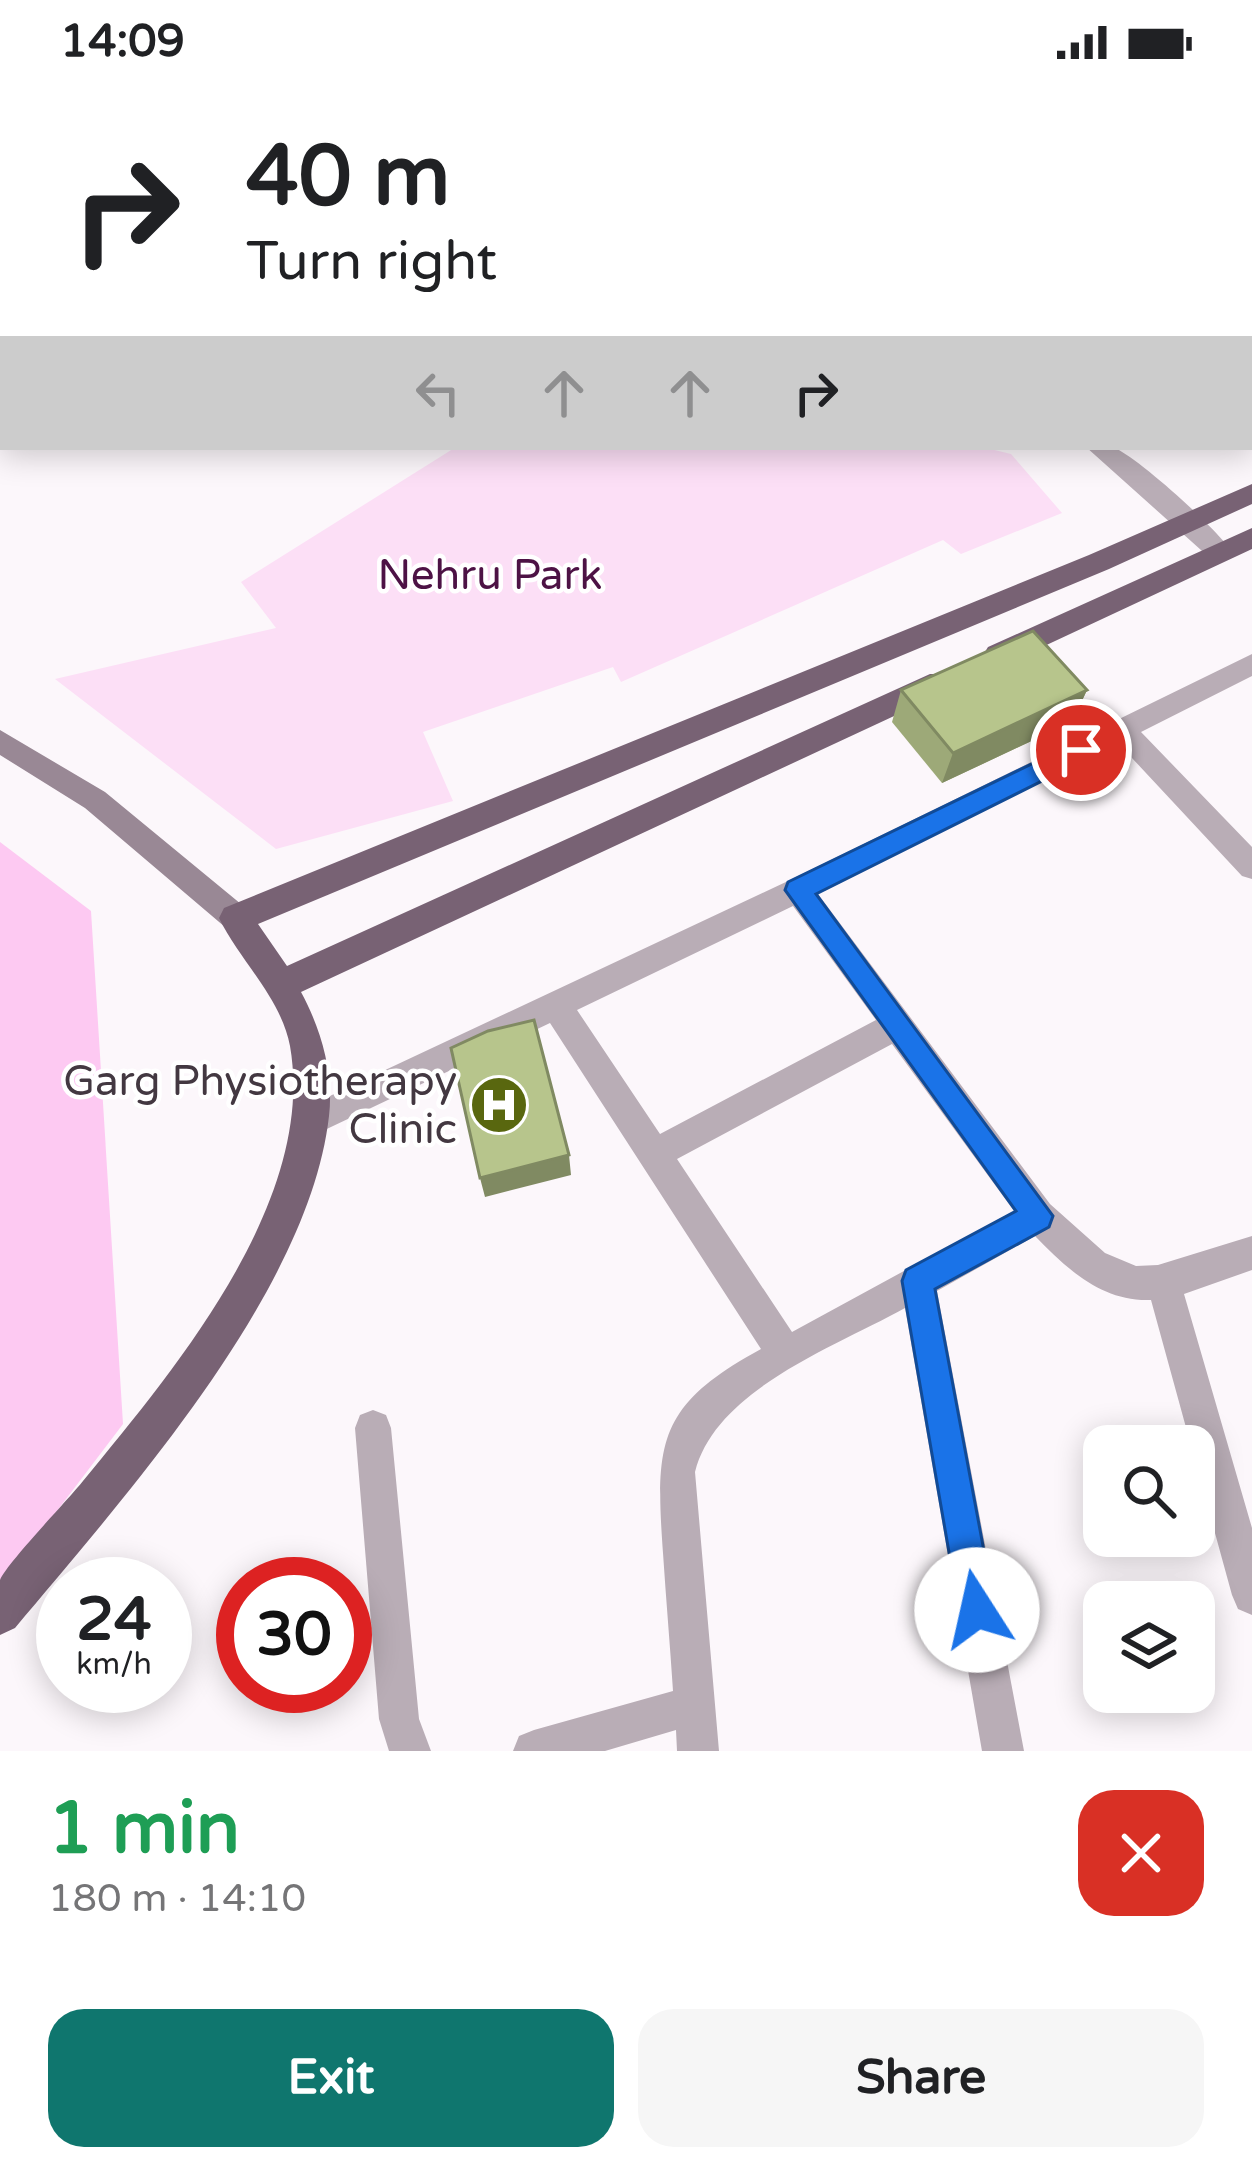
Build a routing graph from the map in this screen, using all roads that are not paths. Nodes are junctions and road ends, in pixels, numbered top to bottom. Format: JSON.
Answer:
{"nodes":[{"id":1,"x":1105,"y":450,"type":"edge"},
{"id":2,"x":1252,"y":494,"type":"edge"},
{"id":3,"x":1189,"y":521,"type":"junction"},
{"id":4,"x":1252,"y":538,"type":"edge"},
{"id":5,"x":1220,"y":553,"type":"junction"},
{"id":6,"x":1252,"y":664,"type":"edge"},
{"id":7,"x":1122,"y":730,"type":"junction"},
{"id":8,"x":0,"y":741,"type":"edge"},
{"id":9,"x":1252,"y":867,"type":"edge"},
{"id":10,"x":798,"y":890,"type":"junction"},
{"id":11,"x":236,"y":918,"type":"junction"},
{"id":12,"x":279,"y":986,"type":"junction"},
{"id":13,"x":556,"y":1005,"type":"junction"},
{"id":14,"x":897,"y":1025,"type":"junction"},
{"id":15,"x":312,"y":1121,"type":"junction"},
{"id":16,"x":654,"y":1154,"type":"junction"},
{"id":17,"x":1038,"y":1216,"type":"junction"},
{"id":18,"x":1252,"y":1253,"type":"edge"},
{"id":19,"x":918,"y":1281,"type":"junction"},
{"id":20,"x":1164,"y":1284,"type":"junction"},
{"id":21,"x":786,"y":1354,"type":"junction"},
{"id":22,"x":373,"y":1428,"type":"dead end"},
{"id":23,"x":1252,"y":1595,"type":"edge"},
{"id":24,"x":0,"y":1613,"type":"edge"},
{"id":25,"x":694,"y":1705,"type":"junction"},
{"id":26,"x":410,"y":1751,"type":"edge"},
{"id":27,"x":534,"y":1751,"type":"edge"},
{"id":28,"x":698,"y":1751,"type":"edge"},
{"id":29,"x":1003,"y":1751,"type":"edge"}],
"edges":[{"from":1,"to":3,"type":"street"},
{"from":2,"to":3,"type":"highway"},
{"from":3,"to":5,"type":"street"},
{"from":3,"to":11,"type":"highway"},
{"from":4,"to":5,"type":"highway"},
{"from":5,"to":12,"type":"highway"},
{"from":6,"to":7,"type":"street"},
{"from":7,"to":9,"type":"street"},
{"from":7,"to":10,"type":"street"},
{"from":8,"to":11,"type":"main road"},
{"from":10,"to":13,"type":"street"},
{"from":10,"to":14,"type":"street"},
{"from":11,"to":12,"type":"highway"},
{"from":12,"to":15,"type":"highway"},
{"from":13,"to":15,"type":"street"},
{"from":13,"to":16,"type":"street"},
{"from":14,"to":16,"type":"street"},
{"from":14,"to":17,"type":"street"},
{"from":15,"to":24,"type":"highway"},
{"from":16,"to":21,"type":"street"},
{"from":17,"to":19,"type":"street"},
{"from":17,"to":20,"type":"street"},
{"from":18,"to":20,"type":"street"},
{"from":19,"to":21,"type":"street"},
{"from":19,"to":29,"type":"street"},
{"from":20,"to":23,"type":"street"},
{"from":21,"to":25,"type":"street"},
{"from":22,"to":26,"type":"street"},
{"from":25,"to":27,"type":"street"},
{"from":25,"to":28,"type":"street"}]}
